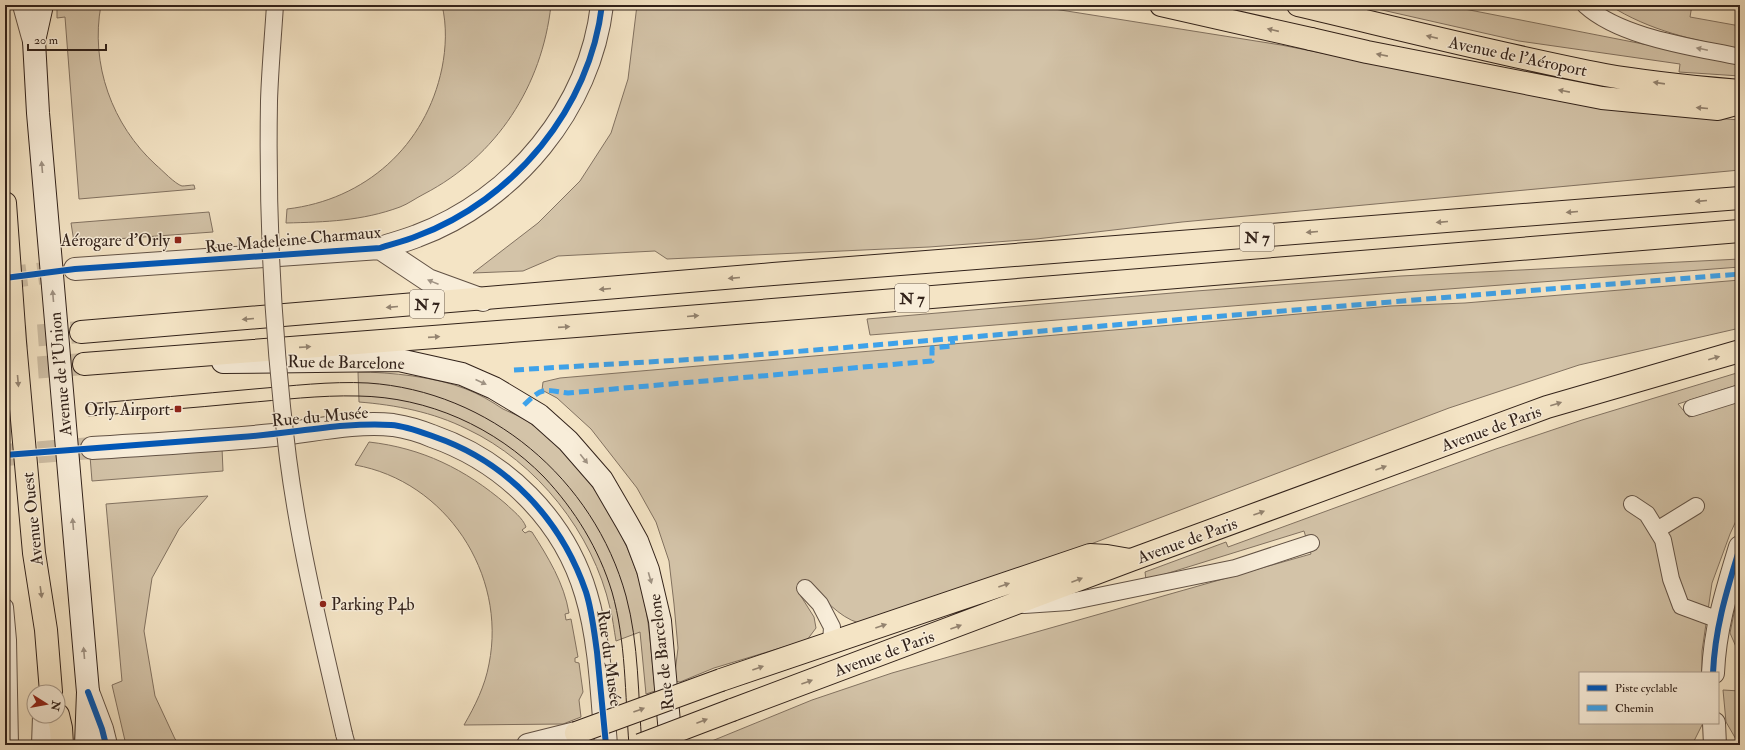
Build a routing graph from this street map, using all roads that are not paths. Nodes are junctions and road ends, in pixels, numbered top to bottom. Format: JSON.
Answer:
{"nodes":[{"id":1,"x":24,"y":5,"type":"edge"},
{"id":2,"x":42,"y":5,"type":"edge"},
{"id":3,"x":275,"y":5,"type":"edge"},
{"id":4,"x":602,"y":5,"type":"edge"},
{"id":5,"x":1161,"y":5,"type":"edge"},
{"id":6,"x":1298,"y":5,"type":"edge"},
{"id":7,"x":1585,"y":5,"type":"edge"},
{"id":8,"x":34,"y":41,"type":"junction"},
{"id":9,"x":1740,"y":57,"type":"edge"},
{"id":10,"x":1740,"y":91,"type":"edge"},
{"id":11,"x":1740,"y":103,"type":"edge"},
{"id":12,"x":1740,"y":198,"type":"edge"},
{"id":13,"x":5,"y":203,"type":"edge"},
{"id":14,"x":1740,"y":231,"type":"edge"},
{"id":15,"x":1715,"y":233,"type":"junction"},
{"id":16,"x":1740,"y":236,"type":"edge"},
{"id":17,"x":380,"y":248,"type":"junction"},
{"id":18,"x":7,"y":259,"type":"edge"},
{"id":19,"x":75,"y":269,"type":"tunnel mouth"},
{"id":20,"x":483,"y":300,"type":"junction"},
{"id":21,"x":81,"y":332,"type":"tunnel mouth"},
{"id":22,"x":10,"y":348,"type":"edge"},
{"id":23,"x":1740,"y":351,"type":"edge"},
{"id":24,"x":84,"y":364,"type":"joint"},
{"id":25,"x":1740,"y":393,"type":"edge"},
{"id":26,"x":1692,"y":408,"type":"dead end"},
{"id":27,"x":92,"y":448,"type":"tunnel mouth"},
{"id":28,"x":1632,"y":504,"type":"dead end"},
{"id":29,"x":1696,"y":506,"type":"dead end"},
{"id":30,"x":1657,"y":530,"type":"junction"},
{"id":31,"x":1311,"y":543,"type":"dead end"},
{"id":32,"x":1740,"y":547,"type":"edge"},
{"id":33,"x":1131,"y":560,"type":"junction"},
{"id":34,"x":805,"y":588,"type":"dead end"},
{"id":35,"x":5,"y":607,"type":"edge"},
{"id":36,"x":1008,"y":607,"type":"junction"},
{"id":37,"x":1719,"y":620,"type":"junction"},
{"id":38,"x":831,"y":643,"type":"junction"},
{"id":39,"x":1713,"y":672,"type":"edge"},
{"id":40,"x":50,"y":684,"type":"edge"},
{"id":41,"x":88,"y":692,"type":"junction"},
{"id":42,"x":44,"y":724,"type":"edge"},
{"id":43,"x":60,"y":724,"type":"edge"},
{"id":44,"x":1714,"y":724,"type":"edge"},
{"id":45,"x":576,"y":733,"type":"joint"},
{"id":46,"x":346,"y":739,"type":"edge"},
{"id":47,"x":10,"y":745,"type":"edge"},
{"id":48,"x":43,"y":745,"type":"edge"},
{"id":49,"x":62,"y":745,"type":"edge"},
{"id":50,"x":86,"y":745,"type":"edge"},
{"id":51,"x":106,"y":745,"type":"edge"},
{"id":52,"x":528,"y":745,"type":"edge"},
{"id":53,"x":606,"y":745,"type":"edge"},
{"id":54,"x":640,"y":745,"type":"edge"},
{"id":55,"x":671,"y":745,"type":"edge"},
{"id":56,"x":1715,"y":745,"type":"edge"}],
"edges":[{"from":1,"to":8,"type":"street","name":"Avenue de l'Union"},
{"from":2,"to":8,"type":"street"},
{"from":3,"to":46,"type":"lane","bridge":true},
{"from":4,"to":17,"type":"street","name":"Rue Madeleine Charmaux"},
{"from":11,"to":5,"type":"main road","one_way":true},
{"from":10,"to":6,"type":"main road","name":"Avenue de l'Aéroport","one_way":true},
{"from":9,"to":7,"type":"lane","one_way":true},
{"from":41,"to":8,"type":"street","name":"Avenue de l'Union","one_way":true},
{"from":12,"to":20,"type":"main road","number":"N 7","one_way":true},
{"from":13,"to":18,"type":"main road","name":"Avenue Ouest"},
{"from":14,"to":15,"type":"main road","number":"N 7"},
{"from":15,"to":16,"type":"main road"},
{"from":24,"to":15,"type":"main road","number":"N 7","one_way":true},
{"from":17,"to":19,"type":"street","name":"Rue Madeleine Charmaux"},
{"from":20,"to":17,"type":"street","one_way":true},
{"from":18,"to":22,"type":"main road","name":"Avenue Ouest"},
{"from":20,"to":21,"type":"main road","number":"N 7","one_way":true},
{"from":22,"to":40,"type":"main road","name":"Avenue Ouest","one_way":true},
{"from":33,"to":23,"type":"main road","name":"Avenue de Paris","one_way":true},
{"from":24,"to":55,"type":"street","name":"Rue de Barcelone","one_way":true},
{"from":25,"to":26,"type":"lane"},
{"from":27,"to":53,"type":"street","name":"Rue du Musée"},
{"from":28,"to":30,"type":"lane"},
{"from":29,"to":30,"type":"lane"},
{"from":30,"to":37,"type":"lane"},
{"from":31,"to":36,"type":"lane"},
{"from":32,"to":37,"type":"street"},
{"from":36,"to":33,"type":"main road","name":"Avenue de Paris","one_way":true},
{"from":38,"to":33,"type":"main road","one_way":true},
{"from":34,"to":38,"type":"lane"},
{"from":35,"to":47,"type":"lane"},
{"from":54,"to":36,"type":"main road","name":"Avenue de Paris","one_way":true,"bridge":true},
{"from":37,"to":39,"type":"street"},
{"from":45,"to":38,"type":"main road","one_way":true,"bridge":true},
{"from":41,"to":50,"type":"street","name":"Avenue de l'Union"},
{"from":41,"to":51,"type":"street"},
{"from":42,"to":48,"type":"street"},
{"from":43,"to":49,"type":"main road"},
{"from":44,"to":56,"type":"street"},
{"from":45,"to":52,"type":"street"}]}
